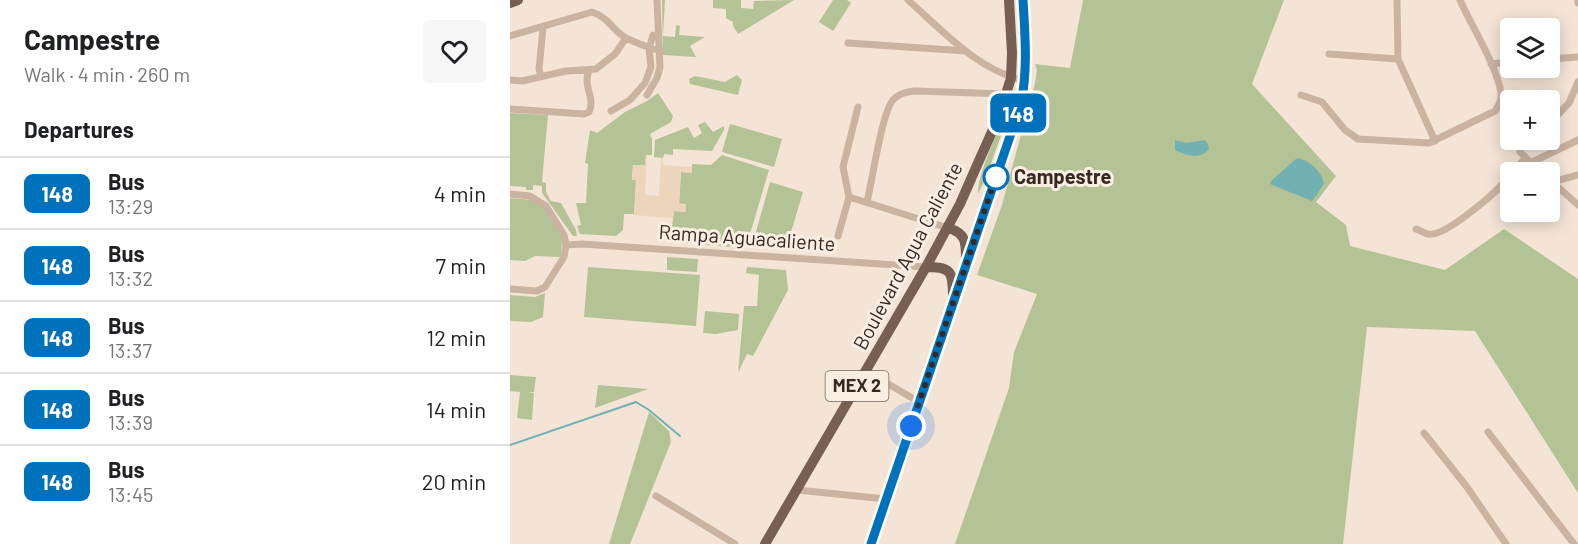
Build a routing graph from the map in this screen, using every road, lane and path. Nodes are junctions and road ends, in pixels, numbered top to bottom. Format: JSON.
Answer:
{"nodes":[{"id":1,"x":518,"y":0,"type":"edge"},
{"id":2,"x":655,"y":0,"type":"edge"},
{"id":3,"x":908,"y":0,"type":"edge"},
{"id":4,"x":1009,"y":0,"type":"edge"},
{"id":5,"x":1023,"y":0,"type":"edge"},
{"id":6,"x":1397,"y":0,"type":"edge"},
{"id":7,"x":1460,"y":0,"type":"edge"},
{"id":8,"x":510,"y":3,"type":"edge"},
{"id":9,"x":543,"y":27,"type":"junction"},
{"id":10,"x":510,"y":36,"type":"edge"},
{"id":11,"x":627,"y":39,"type":"junction"},
{"id":12,"x":848,"y":44,"type":"dead end"},
{"id":13,"x":655,"y":50,"type":"junction"},
{"id":14,"x":966,"y":51,"type":"junction"},
{"id":15,"x":1329,"y":54,"type":"dead end"},
{"id":16,"x":1578,"y":57,"type":"edge"},
{"id":17,"x":1560,"y":58,"type":"edge"},
{"id":18,"x":1398,"y":59,"type":"junction"},
{"id":19,"x":1500,"y":63,"type":"edge"},
{"id":20,"x":1491,"y":64,"type":"junction"},
{"id":21,"x":589,"y":70,"type":"junction"},
{"id":22,"x":541,"y":77,"type":"junction"},
{"id":23,"x":1011,"y":78,"type":"junction"},
{"id":24,"x":510,"y":80,"type":"edge"},
{"id":25,"x":1025,"y":81,"type":"junction"},
{"id":26,"x":1578,"y":82,"type":"edge"},
{"id":27,"x":1006,"y":94,"type":"junction"},
{"id":28,"x":647,"y":95,"type":"dead end"},
{"id":29,"x":1301,"y":95,"type":"dead end"},
{"id":30,"x":858,"y":107,"type":"dead end"},
{"id":31,"x":510,"y":109,"type":"edge"},
{"id":32,"x":611,"y":111,"type":"dead end"},
{"id":33,"x":1560,"y":113,"type":"edge"},
{"id":34,"x":1578,"y":140,"type":"edge"},
{"id":35,"x":1435,"y":141,"type":"junction"},
{"id":36,"x":1520,"y":150,"type":"edge"},
{"id":37,"x":1527,"y":161,"type":"joint"},
{"id":38,"x":1578,"y":175,"type":"edge"},
{"id":39,"x":1560,"y":179,"type":"edge"},
{"id":40,"x":1500,"y":189,"type":"edge"},
{"id":41,"x":1560,"y":189,"type":"edge"},
{"id":42,"x":510,"y":194,"type":"edge"},
{"id":43,"x":849,"y":197,"type":"junction"},
{"id":44,"x":867,"y":202,"type":"junction"},
{"id":45,"x":1578,"y":205,"type":"edge"},
{"id":46,"x":948,"y":228,"type":"junction"},
{"id":47,"x":1416,"y":229,"type":"dead end"},
{"id":48,"x":838,"y":236,"type":"dead end"},
{"id":49,"x":566,"y":246,"type":"junction"},
{"id":50,"x":926,"y":267,"type":"junction"},
{"id":51,"x":967,"y":267,"type":"junction"},
{"id":52,"x":510,"y":289,"type":"edge"},
{"id":53,"x":953,"y":305,"type":"junction"},
{"id":54,"x":866,"y":371,"type":"junction"},
{"id":55,"x":919,"y":402,"type":"junction"},
{"id":56,"x":1488,"y":432,"type":"dead end"},
{"id":57,"x":1424,"y":433,"type":"dead end"},
{"id":58,"x":797,"y":490,"type":"junction"},
{"id":59,"x":656,"y":496,"type":"dead end"},
{"id":60,"x":886,"y":499,"type":"junction"},
{"id":61,"x":735,"y":544,"type":"edge"},
{"id":62,"x":765,"y":544,"type":"edge"},
{"id":63,"x":871,"y":544,"type":"edge"},
{"id":64,"x":1506,"y":544,"type":"edge"},
{"id":65,"x":1574,"y":544,"type":"edge"}],
"edges":[{"from":1,"to":8,"type":"main road"},
{"from":2,"to":13,"type":"street"},
{"from":2,"to":13,"type":"street"},
{"from":3,"to":14,"type":"street"},
{"from":4,"to":23,"type":"main road","name":"Boulevard Agua Caliente","number":"MEX 2"},
{"from":5,"to":25,"type":"main road"},
{"from":6,"to":18,"type":"street"},
{"from":7,"to":20,"type":"street"},
{"from":9,"to":10,"type":"street"},
{"from":9,"to":11,"type":"street"},
{"from":9,"to":22,"type":"street"},
{"from":11,"to":13,"type":"street"},
{"from":11,"to":21,"type":"street"},
{"from":12,"to":14,"type":"street"},
{"from":13,"to":28,"type":"street"},
{"from":13,"to":32,"type":"street"},
{"from":14,"to":23,"type":"street"},
{"from":15,"to":18,"type":"street"},
{"from":16,"to":17,"type":"street"},
{"from":18,"to":35,"type":"street"},
{"from":19,"to":20,"type":"street"},
{"from":20,"to":35,"type":"street"},
{"from":21,"to":22,"type":"street"},
{"from":21,"to":31,"type":"street"},
{"from":22,"to":24,"type":"street"},
{"from":23,"to":25,"type":"street"},
{"from":23,"to":27,"type":"main road","name":"Boulevard Agua Caliente","number":"MEX 2"},
{"from":25,"to":51,"type":"main road"},
{"from":26,"to":33,"type":"street"},
{"from":27,"to":44,"type":"street"},
{"from":27,"to":46,"type":"main road","name":"Boulevard Agua Caliente","number":"MEX 2"},
{"from":29,"to":35,"type":"street"},
{"from":30,"to":43,"type":"street"},
{"from":34,"to":37,"type":"street"},
{"from":36,"to":37,"type":"street"},
{"from":38,"to":39,"type":"street"},
{"from":40,"to":47,"type":"street"},
{"from":41,"to":45,"type":"street"},
{"from":42,"to":49,"type":"street"},
{"from":43,"to":44,"type":"street"},
{"from":43,"to":48,"type":"street"},
{"from":44,"to":46,"type":"street"},
{"from":46,"to":50,"type":"main road","name":"Boulevard Agua Caliente","number":"MEX 2"},
{"from":46,"to":51,"type":"main road"},
{"from":49,"to":50,"type":"street","name":"Rampa Aguacaliente"},
{"from":49,"to":52,"type":"street"},
{"from":50,"to":53,"type":"main road"},
{"from":50,"to":54,"type":"main road","name":"Boulevard Agua Caliente","number":"MEX 2"},
{"from":51,"to":53,"type":"main road"},
{"from":53,"to":55,"type":"main road"},
{"from":54,"to":55,"type":"street"},
{"from":54,"to":58,"type":"main road","name":"Boulevard Agua Caliente","number":"MEX 2"},
{"from":55,"to":60,"type":"main road"},
{"from":56,"to":65,"type":"street"},
{"from":57,"to":64,"type":"street"},
{"from":58,"to":60,"type":"street"},
{"from":58,"to":62,"type":"main road","name":"Boulevard Agua Caliente","number":"MEX 2"},
{"from":59,"to":61,"type":"street"},
{"from":60,"to":63,"type":"main road"}]}
